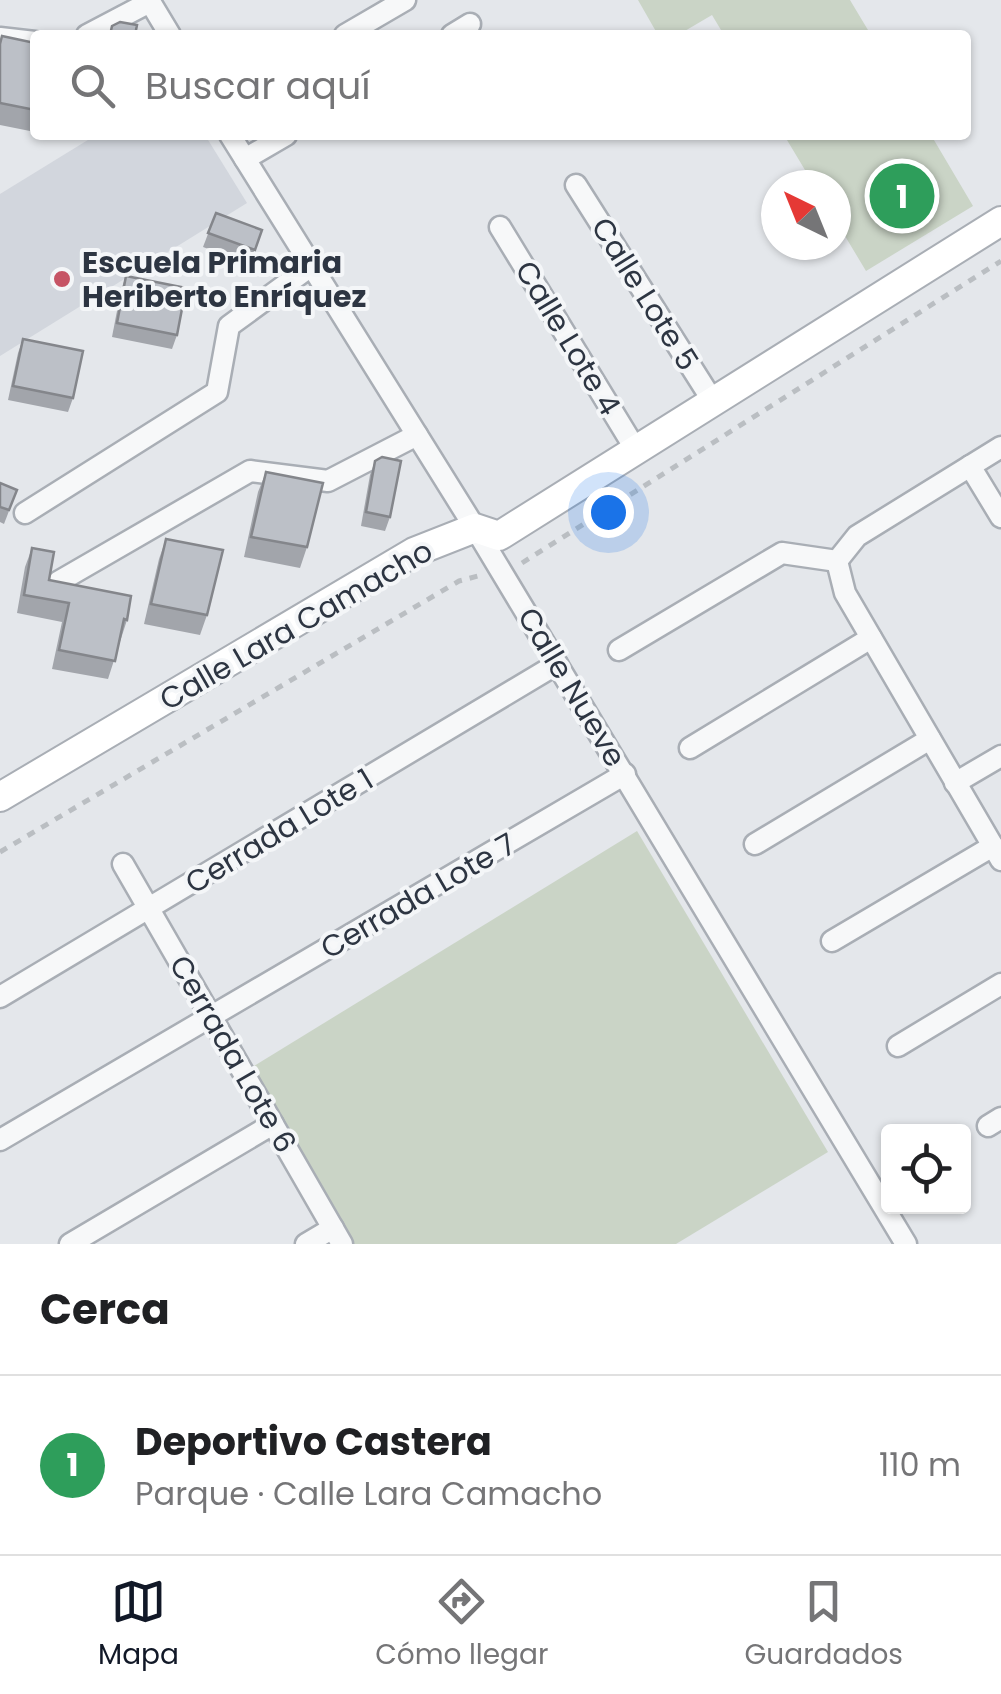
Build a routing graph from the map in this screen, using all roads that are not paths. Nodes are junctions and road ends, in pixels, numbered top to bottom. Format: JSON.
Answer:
{"nodes":[{"id":1,"x":405,"y":0,"type":"edge"},
{"id":2,"x":149,"y":1,"type":"edge"},
{"id":3,"x":96,"y":30,"type":"edge"},
{"id":4,"x":167,"y":30,"type":"edge"},
{"id":5,"x":353,"y":30,"type":"edge"},
{"id":6,"x":0,"y":38,"type":"edge"},
{"id":7,"x":30,"y":41,"type":"edge"},
{"id":8,"x":233,"y":140,"type":"edge"},
{"id":9,"x":278,"y":140,"type":"edge"},
{"id":10,"x":245,"y":160,"type":"junction"},
{"id":11,"x":576,"y":185,"type":"dead end"},
{"id":12,"x":1001,"y":221,"type":"edge"},
{"id":13,"x":500,"y":226,"type":"dead end"},
{"id":14,"x":311,"y":266,"type":"junction"},
{"id":15,"x":714,"y":402,"type":"junction"},
{"id":16,"x":417,"y":435,"type":"junction"},
{"id":17,"x":1001,"y":447,"type":"edge"},
{"id":18,"x":636,"y":450,"type":"junction"},
{"id":19,"x":970,"y":466,"type":"junction"},
{"id":20,"x":25,"y":513,"type":"dead end"},
{"id":21,"x":1001,"y":517,"type":"edge"},
{"id":22,"x":475,"y":528,"type":"junction"},
{"id":23,"x":837,"y":562,"type":"junction"},
{"id":24,"x":58,"y":582,"type":"edge"},
{"id":25,"x":871,"y":638,"type":"junction"},
{"id":26,"x":619,"y":650,"type":"dead end"},
{"id":27,"x":557,"y":664,"type":"junction"},
{"id":28,"x":930,"y":740,"type":"junction"},
{"id":29,"x":690,"y":748,"type":"dead end"},
{"id":30,"x":1001,"y":756,"type":"edge"},
{"id":31,"x":625,"y":774,"type":"junction"},
{"id":32,"x":956,"y":783,"type":"junction"},
{"id":33,"x":0,"y":797,"type":"edge"},
{"id":34,"x":756,"y":844,"type":"dead end"},
{"id":35,"x":997,"y":853,"type":"edge"},
{"id":36,"x":124,"y":864,"type":"dead end"},
{"id":37,"x":149,"y":908,"type":"junction"},
{"id":38,"x":832,"y":941,"type":"dead end"},
{"id":39,"x":1001,"y":984,"type":"edge"},
{"id":40,"x":0,"y":997,"type":"edge"},
{"id":41,"x":211,"y":1017,"type":"junction"},
{"id":42,"x":898,"y":1046,"type":"dead end"},
{"id":43,"x":273,"y":1124,"type":"junction"},
{"id":44,"x":0,"y":1140,"type":"edge"},
{"id":45,"x":338,"y":1236,"type":"edge"},
{"id":46,"x":70,"y":1244,"type":"edge"},
{"id":47,"x":306,"y":1244,"type":"edge"},
{"id":48,"x":906,"y":1244,"type":"edge"}],
"edges":[{"from":1,"to":5,"type":"street"},
{"from":2,"to":3,"type":"street"},
{"from":2,"to":4,"type":"street"},
{"from":6,"to":7,"type":"street"},
{"from":8,"to":10,"type":"street","name":"Calle Nueve"},
{"from":9,"to":10,"type":"street"},
{"from":10,"to":14,"type":"street","name":"Calle Nueve"},
{"from":11,"to":15,"type":"street","name":"Calle Lote 5"},
{"from":12,"to":15,"type":"main road","name":"Calle Lara Camacho"},
{"from":13,"to":18,"type":"street","name":"Calle Lote 4"},
{"from":14,"to":16,"type":"street","name":"Calle Nueve"},
{"from":14,"to":20,"type":"street"},
{"from":15,"to":18,"type":"main road","name":"Calle Lara Camacho"},
{"from":16,"to":22,"type":"street","name":"Calle Nueve"},
{"from":16,"to":24,"type":"street"},
{"from":17,"to":19,"type":"street"},
{"from":18,"to":22,"type":"main road","name":"Calle Lara Camacho"},
{"from":19,"to":21,"type":"street"},
{"from":19,"to":23,"type":"street"},
{"from":22,"to":27,"type":"street","name":"Calle Nueve"},
{"from":22,"to":33,"type":"main road","name":"Calle Lara Camacho"},
{"from":23,"to":25,"type":"street"},
{"from":23,"to":26,"type":"street"},
{"from":25,"to":28,"type":"street"},
{"from":25,"to":29,"type":"street"},
{"from":27,"to":31,"type":"street","name":"Calle Nueve"},
{"from":27,"to":37,"type":"street","name":"Cerrada Lote 1"},
{"from":28,"to":32,"type":"street"},
{"from":28,"to":34,"type":"street"},
{"from":30,"to":32,"type":"street"},
{"from":31,"to":41,"type":"street","name":"Cerrada Lote 7"},
{"from":31,"to":48,"type":"street","name":"Calle Nueve"},
{"from":32,"to":35,"type":"street"},
{"from":35,"to":38,"type":"street"},
{"from":36,"to":37,"type":"street","name":"Cerrada Lote 6"},
{"from":37,"to":40,"type":"street","name":"Cerrada Lote 1"},
{"from":37,"to":41,"type":"street","name":"Cerrada Lote 6"},
{"from":39,"to":42,"type":"street"},
{"from":41,"to":43,"type":"street","name":"Cerrada Lote 6"},
{"from":41,"to":44,"type":"street","name":"Cerrada Lote 7"},
{"from":43,"to":45,"type":"street","name":"Cerrada Lote 6"},
{"from":43,"to":46,"type":"street"},
{"from":45,"to":47,"type":"street"}]}
